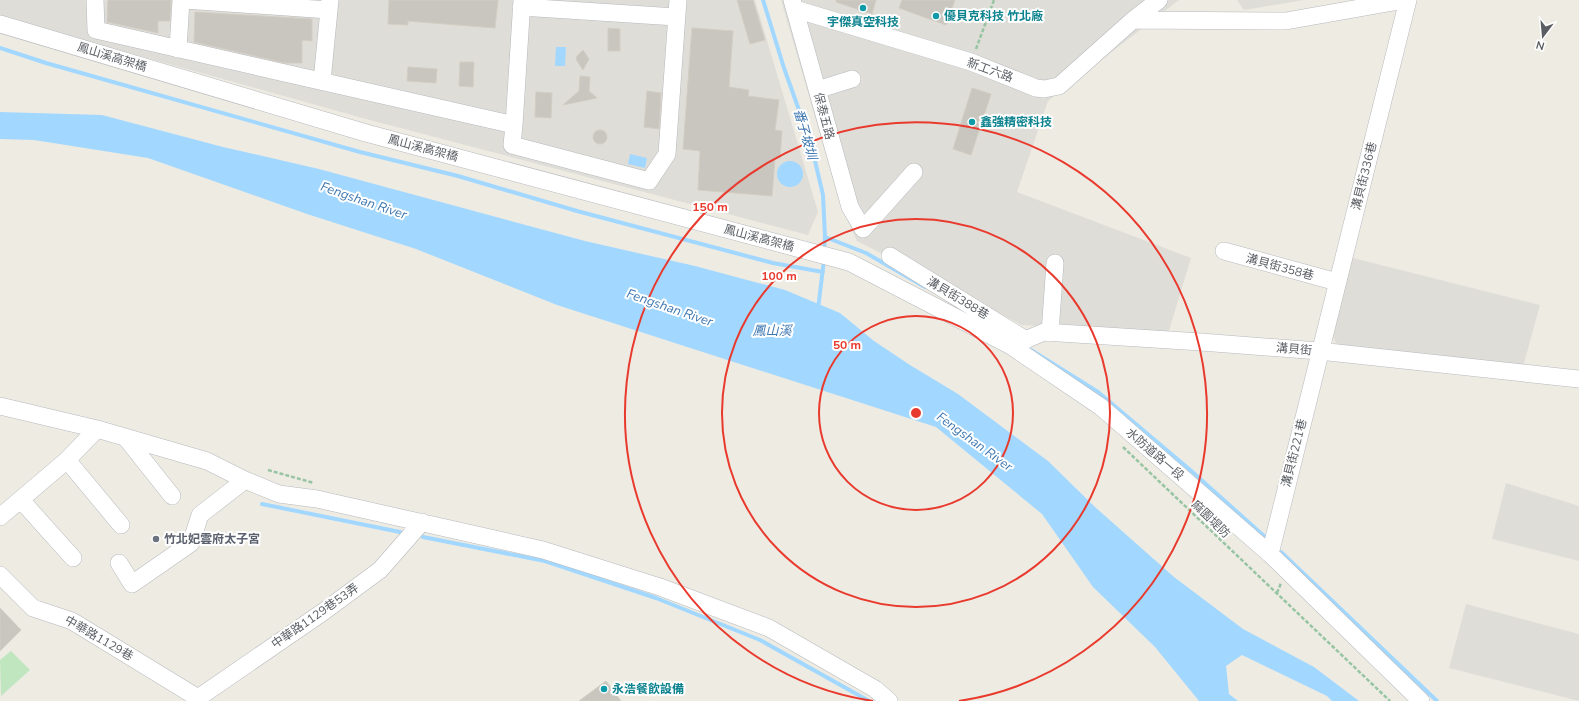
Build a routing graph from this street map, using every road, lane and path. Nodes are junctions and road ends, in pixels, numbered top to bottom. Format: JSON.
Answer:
{"nodes":[{"id":1,"x":95,"y":0,"type":"edge"},
{"id":2,"x":182,"y":0,"type":"edge"},
{"id":3,"x":678,"y":0,"type":"edge"},
{"id":4,"x":994,"y":0,"type":"edge"},
{"id":5,"x":1159,"y":0,"type":"edge"},
{"id":6,"x":1405,"y":0,"type":"edge"},
{"id":7,"x":1408,"y":0,"type":"edge"},
{"id":8,"x":522,"y":3,"type":"edge"},
{"id":9,"x":794,"y":4,"type":"edge"},
{"id":10,"x":329,"y":5,"type":"edge"},
{"id":11,"x":676,"y":17,"type":"junction"},
{"id":12,"x":1133,"y":20,"type":"junction"},
{"id":13,"x":0,"y":24,"type":"edge"},
{"id":14,"x":178,"y":49,"type":"junction"},
{"id":15,"x":971,"y":62,"type":"junction"},
{"id":16,"x":852,"y":79,"type":"dead end"},
{"id":17,"x":322,"y":81,"type":"junction"},
{"id":18,"x":817,"y":90,"type":"junction"},
{"id":19,"x":514,"y":125,"type":"junction"},
{"id":20,"x":914,"y":172,"type":"dead end"},
{"id":21,"x":1224,"y":251,"type":"dead end"},
{"id":22,"x":890,"y":256,"type":"dead end"},
{"id":23,"x":849,"y":262,"type":"joint"},
{"id":24,"x":1055,"y":264,"type":"dead end"},
{"id":25,"x":1337,"y":282,"type":"junction"},
{"id":26,"x":1050,"y":332,"type":"junction"},
{"id":27,"x":1019,"y":343,"type":"junction"},
{"id":28,"x":1319,"y":351,"type":"junction"},
{"id":29,"x":1579,"y":379,"type":"edge"},
{"id":30,"x":0,"y":406,"type":"edge"},
{"id":31,"x":98,"y":429,"type":"junction"},
{"id":32,"x":126,"y":438,"type":"junction"},
{"id":33,"x":1122,"y":446,"type":"dead end"},
{"id":34,"x":66,"y":460,"type":"junction"},
{"id":35,"x":245,"y":480,"type":"junction"},
{"id":36,"x":172,"y":496,"type":"dead end"},
{"id":37,"x":21,"y":500,"type":"junction"},
{"id":38,"x":0,"y":517,"type":"edge"},
{"id":39,"x":422,"y":522,"type":"junction"},
{"id":40,"x":121,"y":525,"type":"dead end"},
{"id":41,"x":1270,"y":554,"type":"junction"},
{"id":42,"x":72,"y":558,"type":"dead end"},
{"id":43,"x":119,"y":563,"type":"dead end"},
{"id":44,"x":0,"y":575,"type":"edge"},
{"id":45,"x":199,"y":699,"type":"edge"},
{"id":46,"x":889,"y":701,"type":"edge"},
{"id":47,"x":1390,"y":701,"type":"edge"},
{"id":48,"x":1421,"y":701,"type":"edge"}],
"edges":[{"from":1,"to":14,"type":"street"},
{"from":2,"to":10,"type":"street"},
{"from":2,"to":14,"type":"street"},
{"from":3,"to":11,"type":"street"},
{"from":4,"to":15,"type":"path"},
{"from":5,"to":12,"type":"street","name":"新工六路"},
{"from":6,"to":12,"type":"street"},
{"from":7,"to":25,"type":"street","name":"溝貝街336巷"},
{"from":8,"to":11,"type":"street"},
{"from":8,"to":19,"type":"street"},
{"from":9,"to":15,"type":"street","name":"新工六路"},
{"from":9,"to":18,"type":"street","name":"保泰五路"},
{"from":10,"to":17,"type":"street"},
{"from":11,"to":19,"type":"street"},
{"from":12,"to":15,"type":"street","name":"新工六路"},
{"from":13,"to":23,"type":"street","name":"鳳山溪高架橋"},
{"from":14,"to":17,"type":"street"},
{"from":16,"to":18,"type":"street"},
{"from":17,"to":19,"type":"street"},
{"from":18,"to":20,"type":"street","name":"保泰五路"},
{"from":21,"to":25,"type":"street","name":"溝貝街358巷"},
{"from":22,"to":27,"type":"street","name":"溝貝街388巷"},
{"from":23,"to":27,"type":"street","name":"水防道路一段"},
{"from":24,"to":26,"type":"street"},
{"from":25,"to":28,"type":"street","name":"溝貝街336巷"},
{"from":26,"to":27,"type":"street","name":"溝貝街"},
{"from":26,"to":28,"type":"street","name":"溝貝街"},
{"from":27,"to":41,"type":"street","name":"水防道路一段"},
{"from":28,"to":29,"type":"street","name":"溝貝街"},
{"from":28,"to":41,"type":"street","name":"溝貝街221巷"},
{"from":30,"to":31,"type":"street"},
{"from":31,"to":32,"type":"street"},
{"from":31,"to":34,"type":"street"},
{"from":32,"to":35,"type":"street"},
{"from":32,"to":36,"type":"street"},
{"from":33,"to":47,"type":"path","name":"麻園堤防"},
{"from":34,"to":37,"type":"street"},
{"from":34,"to":40,"type":"street"},
{"from":35,"to":39,"type":"street"},
{"from":35,"to":43,"type":"street"},
{"from":37,"to":38,"type":"street"},
{"from":37,"to":42,"type":"street"},
{"from":39,"to":45,"type":"street","name":"中華路1129巷53弄"},
{"from":39,"to":46,"type":"street"},
{"from":41,"to":48,"type":"street","name":"水防道路一段"},
{"from":44,"to":45,"type":"street","name":"中華路1129巷"}]}
